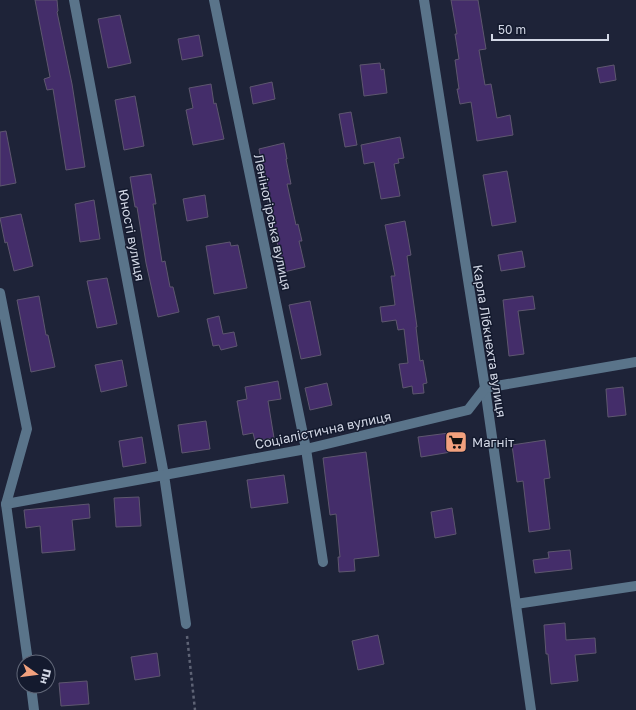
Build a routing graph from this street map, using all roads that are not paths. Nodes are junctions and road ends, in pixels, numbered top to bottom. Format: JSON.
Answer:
{"nodes":[{"id":1,"x":74,"y":0,"type":"edge"},
{"id":2,"x":214,"y":0,"type":"edge"},
{"id":3,"x":424,"y":0,"type":"edge"},
{"id":4,"x":0,"y":293,"type":"edge"},
{"id":5,"x":636,"y":362,"type":"edge"},
{"id":6,"x":485,"y":388,"type":"junction"},
{"id":7,"x":306,"y":448,"type":"junction"},
{"id":8,"x":164,"y":475,"type":"junction"},
{"id":9,"x":6,"y":504,"type":"junction"},
{"id":10,"x":323,"y":562,"type":"dead end"},
{"id":11,"x":636,"y":586,"type":"edge"},
{"id":12,"x":516,"y":604,"type":"junction"},
{"id":13,"x":186,"y":624,"type":"road end"},
{"id":14,"x":27,"y":654,"type":"edge"},
{"id":15,"x":32,"y":694,"type":"edge"},
{"id":16,"x":34,"y":710,"type":"edge"},
{"id":17,"x":531,"y":710,"type":"edge"}],
"edges":[{"from":1,"to":8,"type":"street","name":"Юності вулиця"},
{"from":2,"to":7,"type":"street","name":"Леніногірська вулиця"},
{"from":3,"to":6,"type":"street","name":"Карла Лібкнехта вулиця"},
{"from":4,"to":9,"type":"street"},
{"from":5,"to":6,"type":"street"},
{"from":6,"to":7,"type":"street","name":"Соціалістична вулиця"},
{"from":6,"to":12,"type":"street","name":"Карла Лібкнехта вулиця"},
{"from":7,"to":8,"type":"street","name":"Соціалістична вулиця"},
{"from":7,"to":10,"type":"street","name":"Леніногірська вулиця"},
{"from":8,"to":9,"type":"street","name":"Соціалістична вулиця"},
{"from":8,"to":13,"type":"street","name":"Юності вулиця"},
{"from":9,"to":14,"type":"street"},
{"from":11,"to":12,"type":"street"},
{"from":12,"to":17,"type":"street","name":"Карла Лібкнехта вулиця"},
{"from":15,"to":16,"type":"street"}]}
